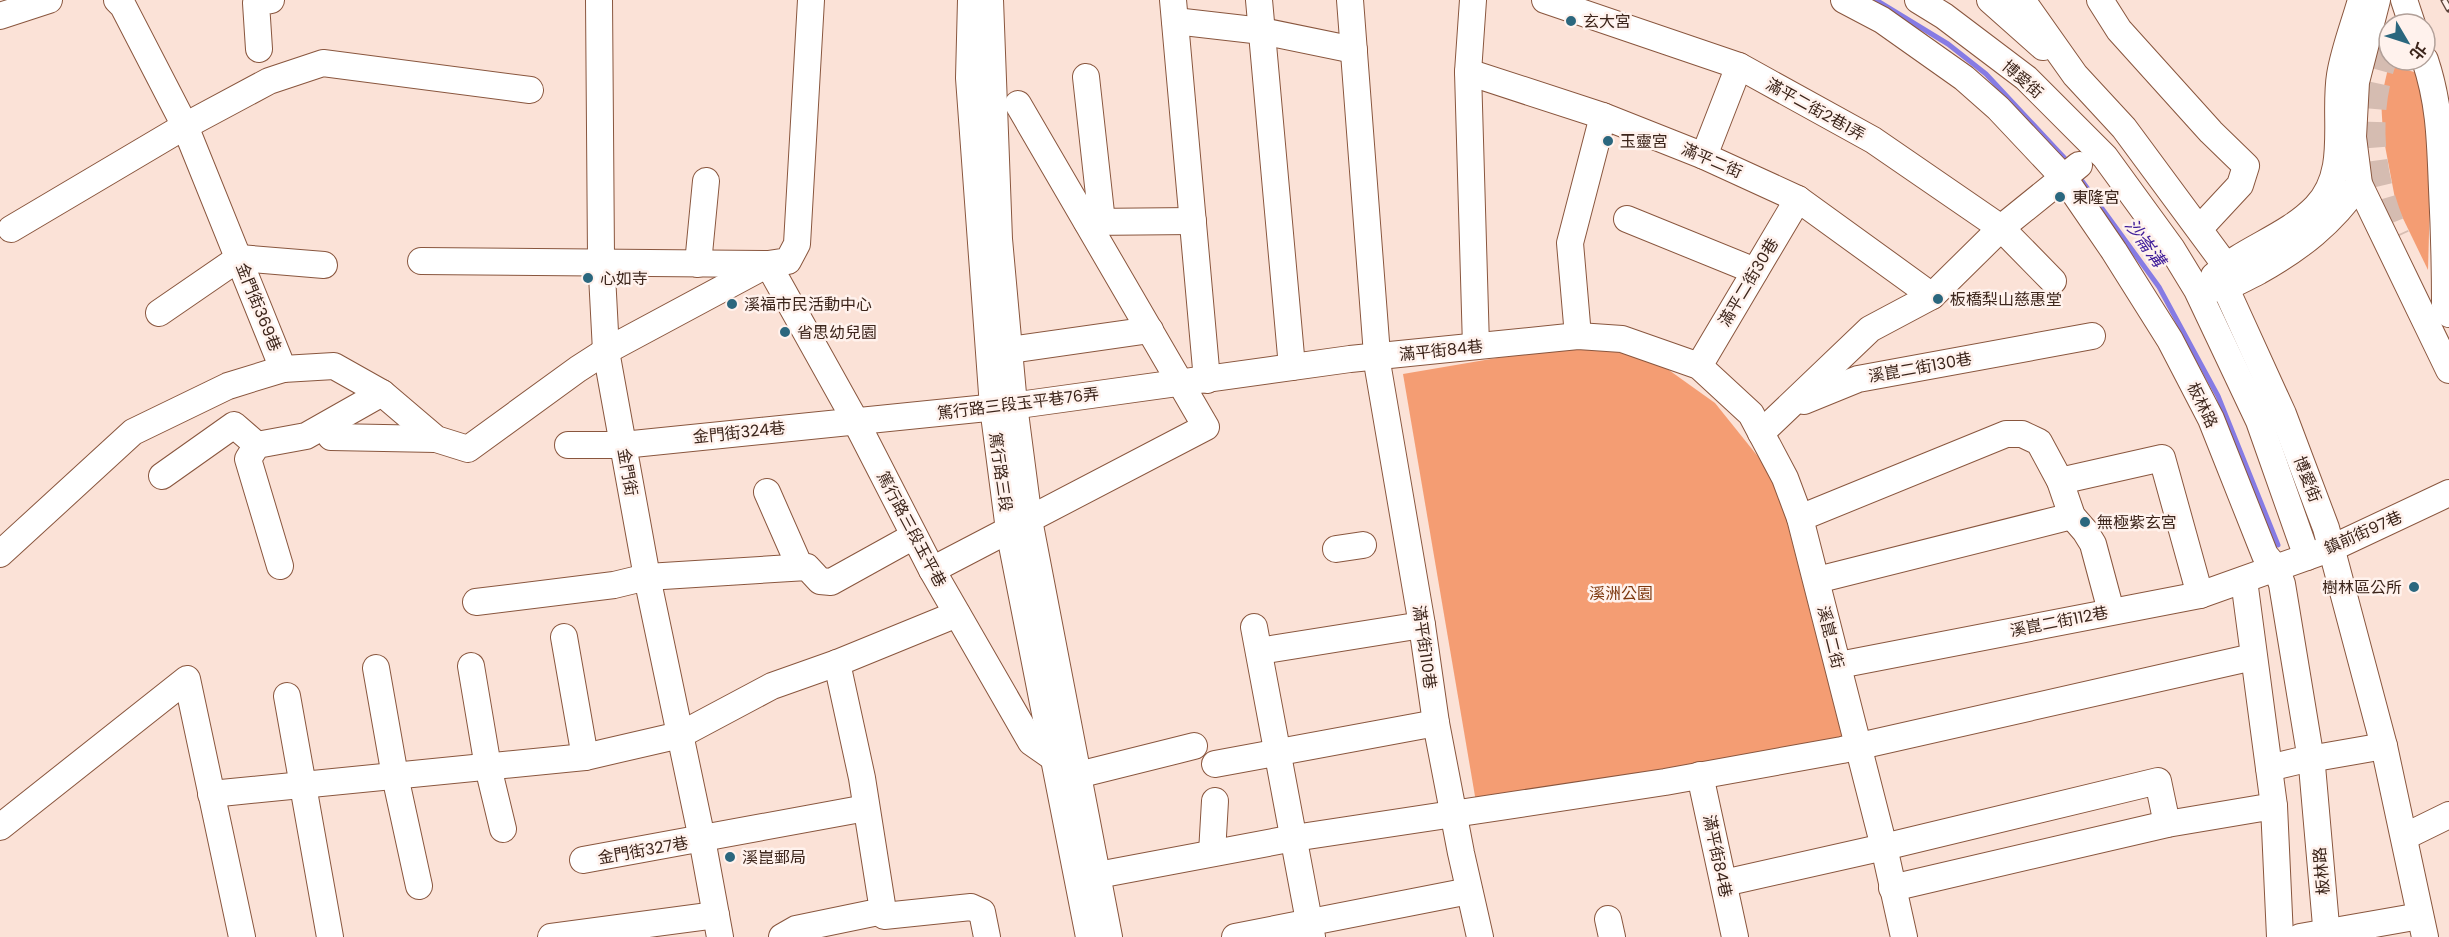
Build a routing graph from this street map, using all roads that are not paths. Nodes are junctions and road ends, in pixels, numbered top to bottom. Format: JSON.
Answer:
{"nodes":[{"id":1,"x":49,"y":0,"type":"edge"},
{"id":2,"x":117,"y":0,"type":"edge"},
{"id":3,"x":271,"y":0,"type":"edge"},
{"id":4,"x":599,"y":0,"type":"edge"},
{"id":5,"x":811,"y":0,"type":"edge"},
{"id":6,"x":971,"y":0,"type":"edge"},
{"id":7,"x":990,"y":0,"type":"edge"},
{"id":8,"x":1259,"y":0,"type":"edge"},
{"id":9,"x":1350,"y":0,"type":"edge"},
{"id":10,"x":1473,"y":0,"type":"edge"},
{"id":11,"x":1545,"y":0,"type":"edge"},
{"id":12,"x":1844,"y":0,"type":"edge"},
{"id":13,"x":1918,"y":0,"type":"edge"},
{"id":14,"x":1990,"y":0,"type":"edge"},
{"id":15,"x":2022,"y":0,"type":"edge"},
{"id":16,"x":2100,"y":0,"type":"edge"},
{"id":17,"x":2361,"y":0,"type":"edge"},
{"id":18,"x":2377,"y":0,"type":"edge"},
{"id":19,"x":1174,"y":10,"type":"edge"},
{"id":20,"x":0,"y":16,"type":"edge"},
{"id":21,"x":2371,"y":30,"type":"edge"},
{"id":22,"x":1262,"y":31,"type":"junction"},
{"id":23,"x":259,"y":50,"type":"dead end"},
{"id":24,"x":1354,"y":50,"type":"junction"},
{"id":25,"x":1739,"y":66,"type":"junction"},
{"id":26,"x":1468,"y":72,"type":"junction"},
{"id":27,"x":2427,"y":72,"type":"edge"},
{"id":28,"x":2075,"y":75,"type":"junction"},
{"id":29,"x":1086,"y":77,"type":"dead end"},
{"id":30,"x":530,"y":90,"type":"dead end"},
{"id":31,"x":1018,"y":104,"type":"dead end"},
{"id":32,"x":1603,"y":116,"type":"junction"},
{"id":33,"x":185,"y":126,"type":"junction"},
{"id":34,"x":1704,"y":156,"type":"junction"},
{"id":35,"x":2070,"y":172,"type":"junction"},
{"id":36,"x":706,"y":181,"type":"dead end"},
{"id":37,"x":2359,"y":183,"type":"junction"},
{"id":38,"x":1798,"y":199,"type":"junction"},
{"id":39,"x":1627,"y":219,"type":"dead end"},
{"id":40,"x":1192,"y":220,"type":"junction"},
{"id":41,"x":1095,"y":222,"type":"junction"},
{"id":42,"x":2001,"y":228,"type":"junction"},
{"id":43,"x":2200,"y":228,"type":"junction"},
{"id":44,"x":11,"y":229,"type":"dead end"},
{"id":45,"x":239,"y":258,"type":"junction"},
{"id":46,"x":421,"y":261,"type":"dead end"},
{"id":47,"x":602,"y":264,"type":"junction"},
{"id":48,"x":698,"y":264,"type":"junction"},
{"id":49,"x":768,"y":264,"type":"junction"},
{"id":50,"x":324,"y":265,"type":"dead end"},
{"id":51,"x":1755,"y":271,"type":"junction"},
{"id":52,"x":2226,"y":277,"type":"junction"},
{"id":53,"x":2053,"y":281,"type":"dead end"},
{"id":54,"x":2198,"y":290,"type":"junction"},
{"id":55,"x":1932,"y":296,"type":"junction"},
{"id":56,"x":159,"y":313,"type":"dead end"},
{"id":57,"x":2449,"y":314,"type":"edge"},
{"id":58,"x":1150,"y":330,"type":"junction"},
{"id":59,"x":1578,"y":336,"type":"junction"},
{"id":60,"x":2092,"y":336,"type":"dead end"},
{"id":61,"x":1476,"y":346,"type":"junction"},
{"id":62,"x":1010,"y":350,"type":"junction"},
{"id":63,"x":606,"y":351,"type":"junction"},
{"id":64,"x":1378,"y":356,"type":"junction"},
{"id":65,"x":1699,"y":366,"type":"junction"},
{"id":66,"x":1292,"y":367,"type":"junction"},
{"id":67,"x":283,"y":369,"type":"junction"},
{"id":68,"x":2449,"y":370,"type":"edge"},
{"id":69,"x":1207,"y":380,"type":"junction"},
{"id":70,"x":1181,"y":383,"type":"junction"},
{"id":71,"x":382,"y":393,"type":"junction"},
{"id":72,"x":1003,"y":406,"type":"junction"},
{"id":73,"x":855,"y":420,"type":"junction"},
{"id":74,"x":1761,"y":433,"type":"junction"},
{"id":75,"x":331,"y":437,"type":"dead end"},
{"id":76,"x":436,"y":438,"type":"junction"},
{"id":77,"x":257,"y":445,"type":"junction"},
{"id":78,"x":568,"y":445,"type":"dead end"},
{"id":79,"x":623,"y":445,"type":"junction"},
{"id":80,"x":162,"y":476,"type":"dead end"},
{"id":81,"x":2060,"y":481,"type":"junction"},
{"id":82,"x":767,"y":492,"type":"dead end"},
{"id":83,"x":2449,"y":493,"type":"edge"},
{"id":84,"x":2072,"y":516,"type":"junction"},
{"id":85,"x":1800,"y":518,"type":"junction"},
{"id":86,"x":1019,"y":525,"type":"junction"},
{"id":87,"x":914,"y":536,"type":"junction"},
{"id":88,"x":1363,"y":545,"type":"dead end"},
{"id":89,"x":2332,"y":548,"type":"junction"},
{"id":90,"x":1336,"y":549,"type":"dead end"},
{"id":91,"x":0,"y":554,"type":"edge"},
{"id":92,"x":2307,"y":557,"type":"junction"},
{"id":93,"x":280,"y":566,"type":"dead end"},
{"id":94,"x":804,"y":567,"type":"junction"},
{"id":95,"x":2276,"y":568,"type":"junction"},
{"id":96,"x":932,"y":570,"type":"junction"},
{"id":97,"x":646,"y":577,"type":"junction"},
{"id":98,"x":1817,"y":580,"type":"junction"},
{"id":99,"x":2244,"y":580,"type":"junction"},
{"id":100,"x":2199,"y":595,"type":"junction"},
{"id":101,"x":476,"y":602,"type":"dead end"},
{"id":102,"x":2111,"y":611,"type":"junction"},
{"id":103,"x":957,"y":614,"type":"junction"},
{"id":104,"x":1422,"y":625,"type":"junction"},
{"id":105,"x":564,"y":637,"type":"dead end"},
{"id":106,"x":2253,"y":657,"type":"junction"},
{"id":107,"x":837,"y":663,"type":"junction"},
{"id":108,"x":1839,"y":665,"type":"junction"},
{"id":109,"x":471,"y":666,"type":"dead end"},
{"id":110,"x":376,"y":668,"type":"dead end"},
{"id":111,"x":286,"y":696,"type":"dead end"},
{"id":112,"x":1436,"y":723,"type":"junction"},
{"id":113,"x":680,"y":735,"type":"junction"},
{"id":114,"x":1858,"y":745,"type":"junction"},
{"id":115,"x":1194,"y":746,"type":"dead end"},
{"id":116,"x":2384,"y":746,"type":"junction"},
{"id":117,"x":1278,"y":753,"type":"junction"},
{"id":118,"x":585,"y":758,"type":"junction"},
{"id":119,"x":1054,"y":758,"type":"junction"},
{"id":120,"x":2311,"y":759,"type":"junction"},
{"id":121,"x":1215,"y":764,"type":"dead end"},
{"id":122,"x":488,"y":767,"type":"junction"},
{"id":123,"x":2269,"y":768,"type":"junction"},
{"id":124,"x":1078,"y":775,"type":"junction"},
{"id":125,"x":1700,"y":775,"type":"junction"},
{"id":126,"x":395,"y":776,"type":"junction"},
{"id":127,"x":301,"y":786,"type":"junction"},
{"id":128,"x":211,"y":794,"type":"junction"},
{"id":129,"x":1215,"y":801,"type":"dead end"},
{"id":130,"x":2274,"y":806,"type":"junction"},
{"id":131,"x":866,"y":808,"type":"junction"},
{"id":132,"x":1453,"y":814,"type":"junction"},
{"id":133,"x":2449,"y":815,"type":"edge"},
{"id":134,"x":2167,"y":824,"type":"junction"},
{"id":135,"x":0,"y":827,"type":"edge"},
{"id":136,"x":503,"y":829,"type":"dead end"},
{"id":137,"x":2404,"y":837,"type":"junction"},
{"id":138,"x":1294,"y":838,"type":"junction"},
{"id":139,"x":702,"y":839,"type":"junction"},
{"id":140,"x":1884,"y":847,"type":"junction"},
{"id":141,"x":1212,"y":853,"type":"junction"},
{"id":142,"x":584,"y":860,"type":"dead end"},
{"id":143,"x":1098,"y":875,"type":"junction"},
{"id":144,"x":1724,"y":882,"type":"junction"},
{"id":145,"x":419,"y":886,"type":"dead end"},
{"id":146,"x":1892,"y":888,"type":"junction"},
{"id":147,"x":1469,"y":891,"type":"junction"},
{"id":148,"x":885,"y":921,"type":"edge"},
{"id":149,"x":718,"y":926,"type":"edge"},
{"id":150,"x":2423,"y":926,"type":"edge"},
{"id":151,"x":1311,"y":930,"type":"edge"},
{"id":152,"x":1105,"y":935,"type":"edge"},
{"id":153,"x":2327,"y":935,"type":"edge"},
{"id":154,"x":242,"y":937,"type":"edge"},
{"id":155,"x":330,"y":937,"type":"edge"},
{"id":156,"x":551,"y":937,"type":"edge"},
{"id":157,"x":782,"y":937,"type":"edge"},
{"id":158,"x":987,"y":937,"type":"edge"},
{"id":159,"x":1236,"y":937,"type":"edge"},
{"id":160,"x":1480,"y":937,"type":"edge"},
{"id":161,"x":1735,"y":937,"type":"edge"},
{"id":162,"x":1904,"y":937,"type":"edge"},
{"id":163,"x":2280,"y":937,"type":"edge"},
{"id":164,"x":2300,"y":937,"type":"edge"}],
"edges":[{"from":1,"to":20,"type":"street"},
{"from":2,"to":33,"type":"street","name":"金門街369巷"},
{"from":3,"to":23,"type":"street"},
{"from":4,"to":47,"type":"street","name":"金門街"},
{"from":5,"to":49,"type":"street"},
{"from":6,"to":72,"type":"street","name":"篤行路三段"},
{"from":7,"to":62,"type":"street","name":"篤行路三段"},
{"from":8,"to":22,"type":"street"},
{"from":9,"to":24,"type":"street","name":"滿平街110巷"},
{"from":10,"to":26,"type":"street"},
{"from":11,"to":25,"type":"street","name":"滿平二街2巷1弄"},
{"from":12,"to":35,"type":"street","name":"板林路"},
{"from":13,"to":54,"type":"street","name":"博愛街"},
{"from":14,"to":28,"type":"street","name":"博愛街"},
{"from":15,"to":28,"type":"street","name":"博愛街"},
{"from":16,"to":43,"type":"street"},
{"from":17,"to":21,"type":"street"},
{"from":18,"to":21,"type":"street"},
{"from":19,"to":22,"type":"street"},
{"from":19,"to":40,"type":"street"},
{"from":21,"to":37,"type":"street"},
{"from":21,"to":52,"type":"street"},
{"from":22,"to":24,"type":"street"},
{"from":22,"to":66,"type":"street"},
{"from":24,"to":64,"type":"street","name":"滿平街110巷"},
{"from":25,"to":34,"type":"street"},
{"from":25,"to":42,"type":"street","name":"滿平二街2巷1弄"},
{"from":26,"to":32,"type":"street","name":"滿平二街"},
{"from":26,"to":61,"type":"street"},
{"from":27,"to":57,"type":"street"},
{"from":28,"to":43,"type":"street","name":"博愛街"},
{"from":29,"to":41,"type":"street"},
{"from":30,"to":33,"type":"street"},
{"from":31,"to":41,"type":"street"},
{"from":32,"to":34,"type":"street","name":"滿平二街"},
{"from":32,"to":59,"type":"street"},
{"from":33,"to":44,"type":"street"},
{"from":33,"to":45,"type":"street","name":"金門街369巷"},
{"from":34,"to":38,"type":"street","name":"滿平二街"},
{"from":35,"to":42,"type":"street"},
{"from":35,"to":95,"type":"street","name":"板林路"},
{"from":36,"to":48,"type":"street"},
{"from":37,"to":52,"type":"street"},
{"from":37,"to":68,"type":"street"},
{"from":38,"to":51,"type":"street","name":"滿平二街30巷"},
{"from":38,"to":55,"type":"street","name":"滿平二街"},
{"from":39,"to":51,"type":"street"},
{"from":40,"to":41,"type":"street"},
{"from":40,"to":69,"type":"street"},
{"from":41,"to":58,"type":"street"},
{"from":42,"to":53,"type":"street","name":"滿平二街2巷1弄"},
{"from":42,"to":55,"type":"street"},
{"from":43,"to":52,"type":"street","name":"博愛街"},
{"from":45,"to":50,"type":"street"},
{"from":45,"to":56,"type":"street"},
{"from":45,"to":67,"type":"street","name":"金門街369巷"},
{"from":46,"to":47,"type":"street"},
{"from":47,"to":48,"type":"street"},
{"from":47,"to":63,"type":"street","name":"金門街"},
{"from":48,"to":49,"type":"street"},
{"from":49,"to":63,"type":"street"},
{"from":49,"to":73,"type":"street","name":"篤行路三段玉平巷"},
{"from":51,"to":65,"type":"street","name":"滿平二街30巷"},
{"from":52,"to":54,"type":"street"},
{"from":52,"to":89,"type":"street","name":"博愛街"},
{"from":54,"to":92,"type":"street","name":"博愛街"},
{"from":55,"to":74,"type":"street"},
{"from":58,"to":62,"type":"street"},
{"from":58,"to":70,"type":"street"},
{"from":59,"to":61,"type":"street","name":"滿平街84巷"},
{"from":59,"to":65,"type":"street","name":"滿平街84巷"},
{"from":60,"to":74,"type":"street","name":"溪崑二街130巷"},
{"from":61,"to":64,"type":"street","name":"滿平街84巷"},
{"from":62,"to":72,"type":"street","name":"篤行路三段"},
{"from":63,"to":76,"type":"street","name":"金門街369巷"},
{"from":63,"to":79,"type":"street","name":"金門街"},
{"from":64,"to":66,"type":"street","name":"滿平街84巷"},
{"from":64,"to":104,"type":"street","name":"滿平街110巷"},
{"from":65,"to":74,"type":"street","name":"溪崑二街"},
{"from":66,"to":69,"type":"street","name":"滿平街84巷"},
{"from":67,"to":71,"type":"street","name":"金門街369巷"},
{"from":67,"to":91,"type":"street"},
{"from":69,"to":70,"type":"street","name":"滿平街84巷"},
{"from":70,"to":72,"type":"street","name":"篤行路三段玉平巷76弄"},
{"from":70,"to":86,"type":"street"},
{"from":71,"to":76,"type":"street","name":"金門街369巷"},
{"from":71,"to":77,"type":"street"},
{"from":72,"to":73,"type":"street","name":"篤行路三段玉平巷76弄"},
{"from":72,"to":86,"type":"street","name":"篤行路三段"},
{"from":73,"to":79,"type":"street","name":"金門街324巷"},
{"from":73,"to":87,"type":"street","name":"篤行路三段玉平巷"},
{"from":74,"to":85,"type":"street","name":"溪崑二街"},
{"from":75,"to":76,"type":"street"},
{"from":77,"to":80,"type":"street"},
{"from":77,"to":93,"type":"street"},
{"from":78,"to":79,"type":"street","name":"金門街324巷"},
{"from":79,"to":97,"type":"street","name":"金門街"},
{"from":81,"to":84,"type":"street"},
{"from":81,"to":85,"type":"street"},
{"from":81,"to":100,"type":"street"},
{"from":82,"to":94,"type":"street"},
{"from":83,"to":89,"type":"street","name":"鎮前街97巷"},
{"from":84,"to":98,"type":"street"},
{"from":84,"to":102,"type":"street"},
{"from":85,"to":98,"type":"street","name":"溪崑二街"},
{"from":86,"to":96,"type":"street"},
{"from":86,"to":119,"type":"street","name":"篤行路三段"},
{"from":86,"to":124,"type":"street","name":"篤行路三段"},
{"from":87,"to":94,"type":"street"},
{"from":87,"to":96,"type":"street","name":"篤行路三段玉平巷"},
{"from":88,"to":90,"type":"street"},
{"from":89,"to":92,"type":"street","name":"鎮前街97巷"},
{"from":89,"to":116,"type":"street","name":"博愛街"},
{"from":92,"to":95,"type":"street","name":"鎮前街97巷"},
{"from":94,"to":97,"type":"street"},
{"from":95,"to":99,"type":"street","name":"溪崑二街112巷"},
{"from":95,"to":120,"type":"street","name":"板林路"},
{"from":96,"to":103,"type":"street","name":"篤行路三段玉平巷"},
{"from":97,"to":101,"type":"street"},
{"from":97,"to":113,"type":"street","name":"金門街"},
{"from":98,"to":108,"type":"street","name":"溪崑二街"},
{"from":99,"to":100,"type":"street","name":"溪崑二街112巷"},
{"from":99,"to":106,"type":"street"},
{"from":100,"to":102,"type":"street","name":"溪崑二街112巷"},
{"from":102,"to":108,"type":"street","name":"溪崑二街112巷"},
{"from":103,"to":107,"type":"street"},
{"from":103,"to":119,"type":"street","name":"篤行路三段玉平巷"},
{"from":104,"to":112,"type":"street","name":"滿平街110巷"},
{"from":104,"to":117,"type":"street"},
{"from":105,"to":118,"type":"street"},
{"from":106,"to":114,"type":"street"},
{"from":106,"to":123,"type":"street"},
{"from":107,"to":113,"type":"street"},
{"from":107,"to":131,"type":"street"},
{"from":108,"to":114,"type":"street","name":"溪崑二街"},
{"from":109,"to":122,"type":"street"},
{"from":110,"to":126,"type":"street"},
{"from":111,"to":127,"type":"street"},
{"from":112,"to":117,"type":"street"},
{"from":112,"to":132,"type":"street","name":"滿平街110巷"},
{"from":113,"to":118,"type":"street"},
{"from":113,"to":139,"type":"street","name":"金門街"},
{"from":114,"to":125,"type":"street"},
{"from":114,"to":140,"type":"street","name":"溪崑二街"},
{"from":115,"to":124,"type":"street"},
{"from":116,"to":120,"type":"street"},
{"from":116,"to":137,"type":"street","name":"博愛街"},
{"from":117,"to":121,"type":"street"},
{"from":117,"to":138,"type":"street"},
{"from":118,"to":122,"type":"street"},
{"from":119,"to":124,"type":"street","name":"篤行路三段玉平巷"},
{"from":119,"to":152,"type":"street","name":"篤行路三段"},
{"from":120,"to":123,"type":"street"},
{"from":120,"to":153,"type":"street","name":"板林路"},
{"from":122,"to":126,"type":"street"},
{"from":122,"to":136,"type":"street"},
{"from":123,"to":130,"type":"street"},
{"from":124,"to":143,"type":"street","name":"篤行路三段"},
{"from":125,"to":132,"type":"street"},
{"from":125,"to":144,"type":"street","name":"滿平街84巷"},
{"from":126,"to":127,"type":"street"},
{"from":126,"to":145,"type":"street"},
{"from":127,"to":128,"type":"street"},
{"from":127,"to":155,"type":"street"},
{"from":128,"to":135,"type":"street"},
{"from":128,"to":154,"type":"street"},
{"from":129,"to":141,"type":"street"},
{"from":130,"to":134,"type":"street"},
{"from":130,"to":163,"type":"street"},
{"from":131,"to":139,"type":"street","name":"金門街327巷"},
{"from":131,"to":148,"type":"street"},
{"from":132,"to":138,"type":"street"},
{"from":132,"to":147,"type":"street","name":"滿平街110巷"},
{"from":133,"to":137,"type":"street"},
{"from":134,"to":140,"type":"street"},
{"from":134,"to":146,"type":"street"},
{"from":137,"to":150,"type":"street","name":"博愛街"},
{"from":138,"to":141,"type":"street"},
{"from":138,"to":151,"type":"street"},
{"from":139,"to":142,"type":"street","name":"金門街327巷"},
{"from":139,"to":149,"type":"street","name":"金門街"},
{"from":140,"to":144,"type":"street"},
{"from":140,"to":146,"type":"street","name":"溪崑二街"},
{"from":141,"to":143,"type":"street"},
{"from":143,"to":152,"type":"street","name":"篤行路三段"},
{"from":144,"to":161,"type":"street","name":"滿平街84巷"},
{"from":146,"to":162,"type":"street","name":"溪崑二街"},
{"from":147,"to":151,"type":"street"},
{"from":147,"to":160,"type":"street","name":"滿平街110巷"},
{"from":148,"to":157,"type":"street"},
{"from":148,"to":158,"type":"street"},
{"from":149,"to":156,"type":"street"},
{"from":150,"to":153,"type":"street"},
{"from":151,"to":159,"type":"street"},
{"from":153,"to":164,"type":"street"}]}
